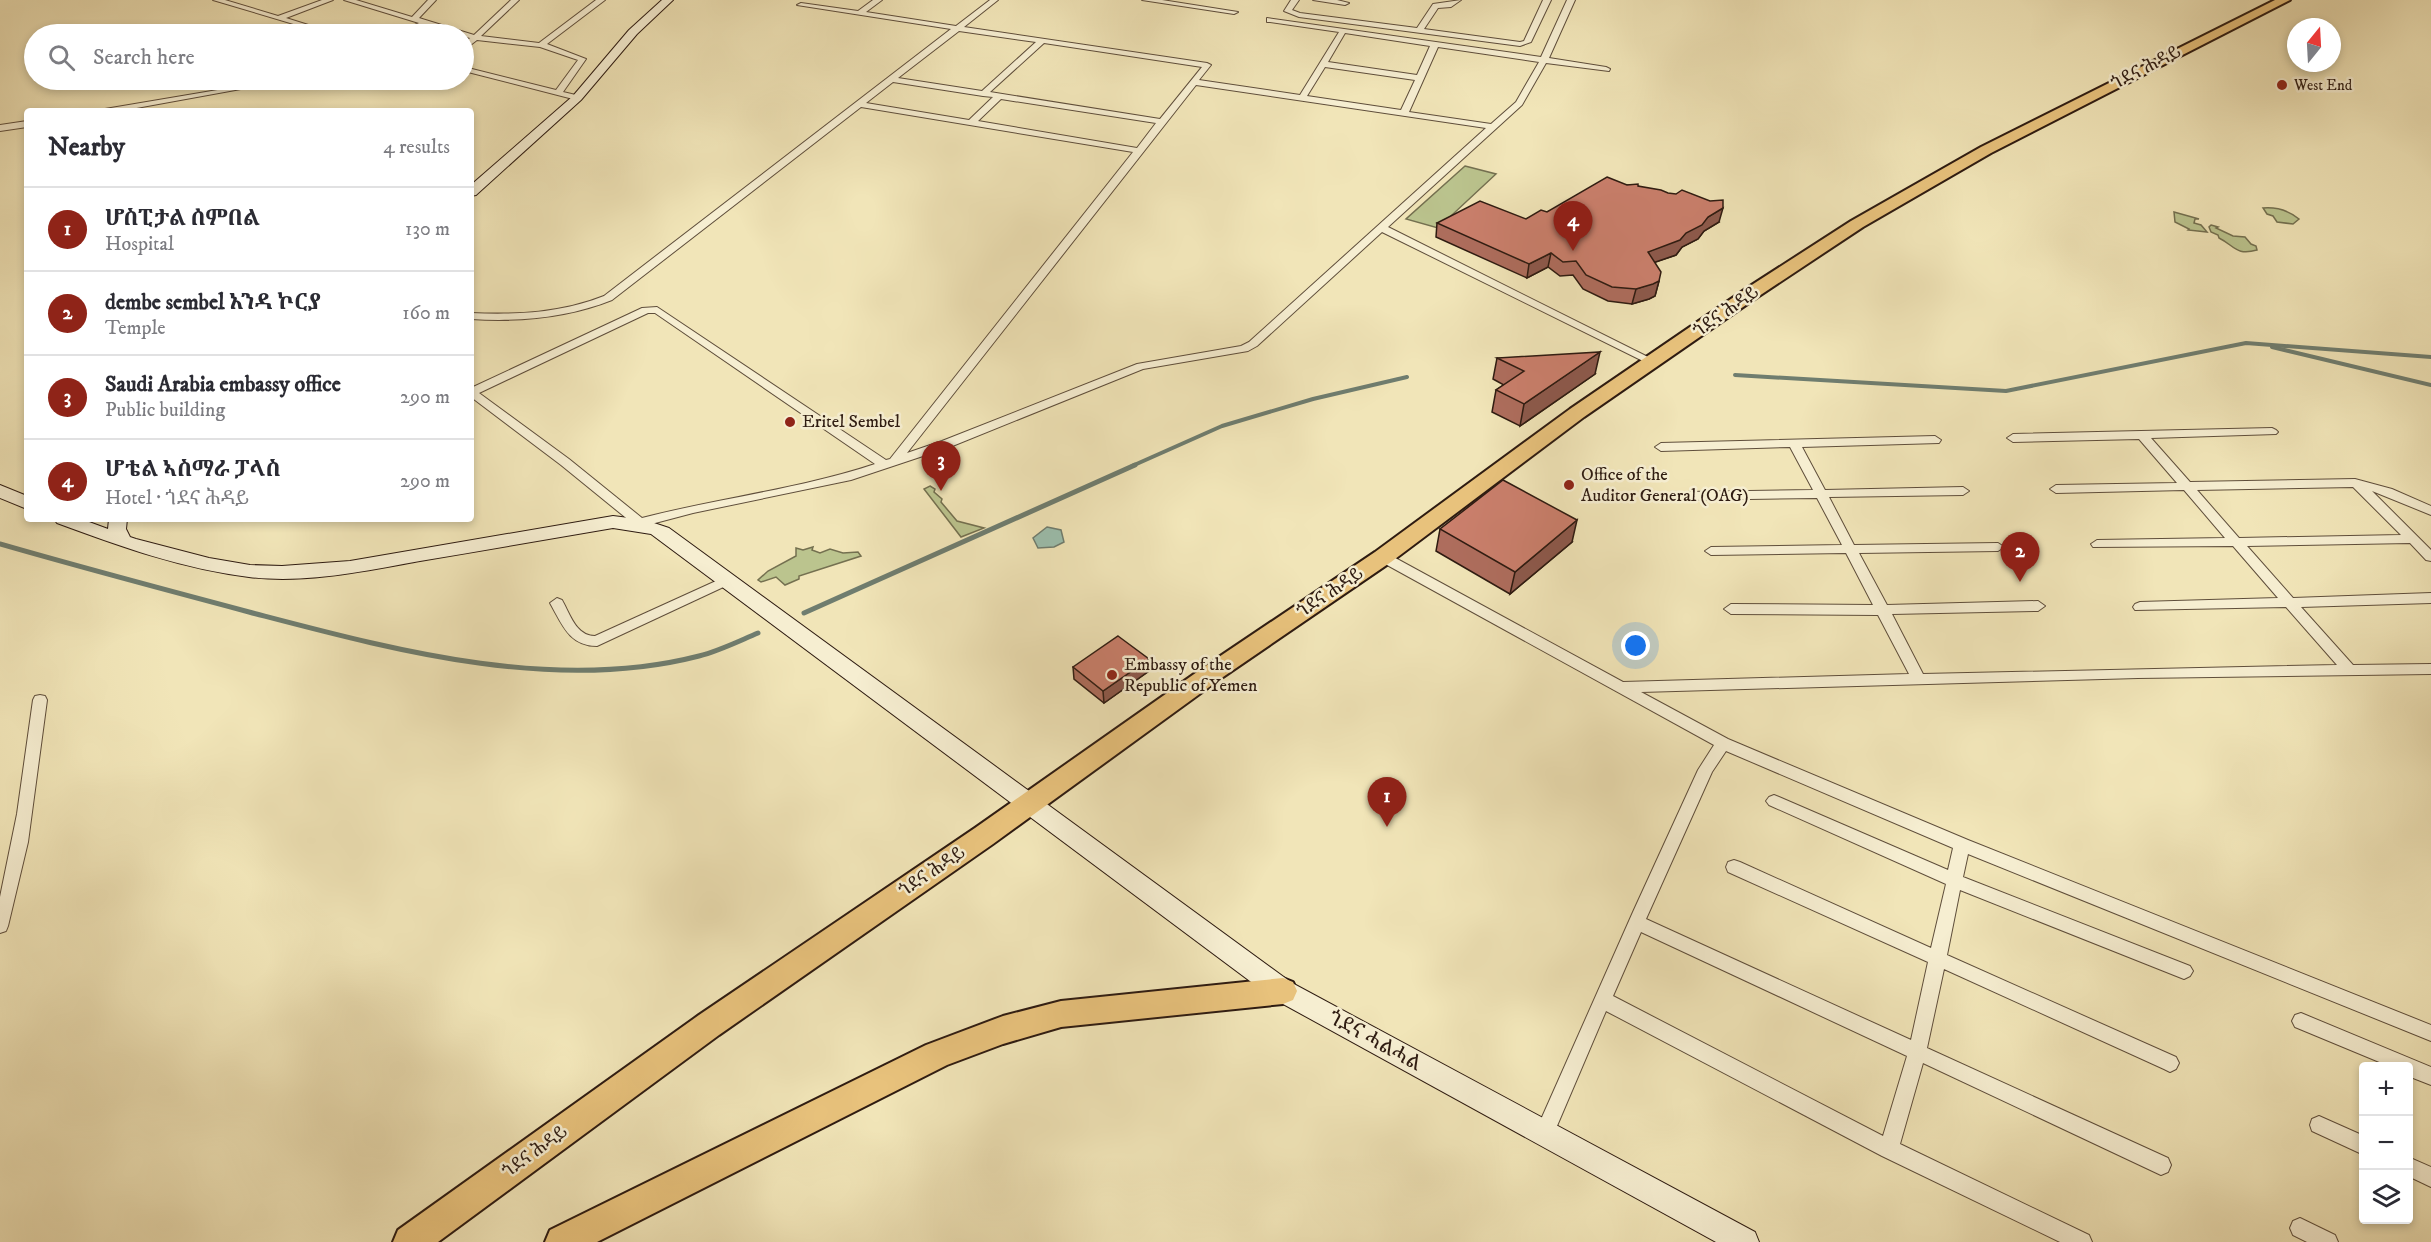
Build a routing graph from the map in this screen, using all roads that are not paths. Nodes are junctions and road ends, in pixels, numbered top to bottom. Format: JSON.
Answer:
{"nodes":[{"id":1,"x":217,"y":0,"type":"edge"},
{"id":2,"x":329,"y":0,"type":"edge"},
{"id":3,"x":348,"y":0,"type":"edge"},
{"id":4,"x":432,"y":0,"type":"edge"},
{"id":5,"x":514,"y":0,"type":"edge"},
{"id":6,"x":601,"y":0,"type":"edge"},
{"id":7,"x":668,"y":0,"type":"edge"},
{"id":8,"x":878,"y":0,"type":"edge"},
{"id":9,"x":994,"y":0,"type":"edge"},
{"id":10,"x":1146,"y":0,"type":"edge"},
{"id":11,"x":1296,"y":0,"type":"edge"},
{"id":12,"x":1317,"y":0,"type":"edge"},
{"id":13,"x":1457,"y":0,"type":"edge"},
{"id":14,"x":1547,"y":0,"type":"edge"},
{"id":15,"x":1571,"y":0,"type":"edge"},
{"id":16,"x":2284,"y":0,"type":"edge"},
{"id":17,"x":1346,"y":2,"type":"edge"},
{"id":18,"x":1438,"y":3,"type":"edge"},
{"id":19,"x":801,"y":5,"type":"dead end"},
{"id":20,"x":1234,"y":12,"type":"dead end"},
{"id":21,"x":859,"y":14,"type":"junction"},
{"id":22,"x":279,"y":18,"type":"junction"},
{"id":23,"x":413,"y":20,"type":"junction"},
{"id":24,"x":1270,"y":20,"type":"dead end"},
{"id":25,"x":1333,"y":20,"type":"junction"},
{"id":26,"x":299,"y":24,"type":"edge"},
{"id":27,"x":426,"y":24,"type":"edge"},
{"id":28,"x":958,"y":28,"type":"junction"},
{"id":29,"x":1343,"y":31,"type":"junction"},
{"id":30,"x":1419,"y":31,"type":"junction"},
{"id":31,"x":474,"y":37,"type":"joint"},
{"id":32,"x":1042,"y":41,"type":"junction"},
{"id":33,"x":1435,"y":44,"type":"junction"},
{"id":34,"x":540,"y":45,"type":"junction"},
{"id":35,"x":1544,"y":60,"type":"junction"},
{"id":36,"x":1322,"y":64,"type":"junction"},
{"id":37,"x":1606,"y":69,"type":"dead end"},
{"id":38,"x":474,"y":72,"type":"edge"},
{"id":39,"x":1420,"y":78,"type":"junction"},
{"id":40,"x":892,"y":80,"type":"junction"},
{"id":41,"x":1195,"y":82,"type":"junction"},
{"id":42,"x":228,"y":90,"type":"edge"},
{"id":43,"x":558,"y":93,"type":"junction"},
{"id":44,"x":983,"y":94,"type":"junction"},
{"id":45,"x":999,"y":96,"type":"junction"},
{"id":46,"x":577,"y":98,"type":"junction"},
{"id":47,"x":1302,"y":98,"type":"junction"},
{"id":48,"x":859,"y":104,"type":"junction"},
{"id":49,"x":123,"y":108,"type":"edge"},
{"id":50,"x":1404,"y":113,"type":"junction"},
{"id":51,"x":1163,"y":122,"type":"junction"},
{"id":52,"x":971,"y":123,"type":"junction"},
{"id":53,"x":24,"y":124,"type":"edge"},
{"id":54,"x":1495,"y":127,"type":"junction"},
{"id":55,"x":0,"y":128,"type":"edge"},
{"id":56,"x":1140,"y":151,"type":"junction"},
{"id":57,"x":474,"y":189,"type":"edge"},
{"id":58,"x":1382,"y":228,"type":"junction"},
{"id":59,"x":474,"y":316,"type":"edge"},
{"id":60,"x":1653,"y":362,"type":"junction"},
{"id":61,"x":474,"y":391,"type":"edge"},
{"id":62,"x":474,"y":394,"type":"edge"},
{"id":63,"x":2272,"y":432,"type":"dead end"},
{"id":64,"x":2142,"y":435,"type":"junction"},
{"id":65,"x":2013,"y":438,"type":"dead end"},
{"id":66,"x":1935,"y":441,"type":"dead end"},
{"id":67,"x":1795,"y":445,"type":"junction"},
{"id":68,"x":1661,"y":447,"type":"dead end"},
{"id":69,"x":890,"y":462,"type":"junction"},
{"id":70,"x":2355,"y":483,"type":"junction"},
{"id":71,"x":2187,"y":486,"type":"junction"},
{"id":72,"x":2056,"y":489,"type":"dead end"},
{"id":73,"x":0,"y":491,"type":"edge"},
{"id":74,"x":1963,"y":491,"type":"dead end"},
{"id":75,"x":1823,"y":495,"type":"junction"},
{"id":76,"x":1686,"y":496,"type":"dead end"},
{"id":77,"x":24,"y":502,"type":"edge"},
{"id":78,"x":2431,"y":511,"type":"edge"},
{"id":79,"x":71,"y":522,"type":"edge"},
{"id":80,"x":118,"y":522,"type":"edge"},
{"id":81,"x":640,"y":523,"type":"junction"},
{"id":82,"x":2412,"y":539,"type":"junction"},
{"id":83,"x":122,"y":540,"type":"junction"},
{"id":84,"x":2237,"y":542,"type":"junction"},
{"id":85,"x":2097,"y":544,"type":"dead end"},
{"id":86,"x":1998,"y":547,"type":"dead end"},
{"id":87,"x":1851,"y":548,"type":"junction"},
{"id":88,"x":1711,"y":551,"type":"dead end"},
{"id":89,"x":1383,"y":557,"type":"junction"},
{"id":90,"x":2431,"y":557,"type":"edge"},
{"id":91,"x":727,"y":580,"type":"junction"},
{"id":92,"x":2431,"y":598,"type":"edge"},
{"id":93,"x":557,"y":603,"type":"dead end"},
{"id":94,"x":2291,"y":603,"type":"junction"},
{"id":95,"x":2038,"y":606,"type":"dead end"},
{"id":96,"x":2140,"y":607,"type":"dead end"},
{"id":97,"x":1731,"y":609,"type":"dead end"},
{"id":98,"x":1882,"y":610,"type":"junction"},
{"id":99,"x":2431,"y":669,"type":"edge"},
{"id":100,"x":2349,"y":670,"type":"junction"},
{"id":101,"x":1919,"y":679,"type":"junction"},
{"id":102,"x":1622,"y":687,"type":"junction"},
{"id":103,"x":40,"y":700,"type":"dead end"},
{"id":104,"x":1723,"y":743,"type":"junction"},
{"id":105,"x":1774,"y":801,"type":"dead end"},
{"id":106,"x":1028,"y":802,"type":"junction"},
{"id":107,"x":1962,"y":845,"type":"junction"},
{"id":108,"x":1734,"y":867,"type":"dead end"},
{"id":109,"x":1953,"y":880,"type":"junction"},
{"id":110,"x":1636,"y":922,"type":"junction"},
{"id":111,"x":0,"y":926,"type":"edge"},
{"id":112,"x":1937,"y":959,"type":"junction"},
{"id":113,"x":2184,"y":971,"type":"dead end"},
{"id":114,"x":1284,"y":991,"type":"junction"},
{"id":115,"x":1603,"y":1000,"type":"junction"},
{"id":116,"x":2301,"y":1021,"type":"dead end"},
{"id":117,"x":2431,"y":1034,"type":"edge"},
{"id":118,"x":1917,"y":1052,"type":"junction"},
{"id":119,"x":2396,"y":1062,"type":"edge"},
{"id":120,"x":2170,"y":1063,"type":"dead end"},
{"id":121,"x":2413,"y":1069,"type":"edge"},
{"id":122,"x":2431,"y":1076,"type":"edge"},
{"id":123,"x":2319,"y":1125,"type":"dead end"},
{"id":124,"x":1544,"y":1133,"type":"junction"},
{"id":125,"x":2359,"y":1144,"type":"edge"},
{"id":126,"x":1889,"y":1149,"type":"junction"},
{"id":127,"x":2161,"y":1165,"type":"dead end"},
{"id":128,"x":2413,"y":1169,"type":"edge"},
{"id":129,"x":2431,"y":1177,"type":"edge"},
{"id":130,"x":2300,"y":1228,"type":"dead end"},
{"id":131,"x":410,"y":1242,"type":"edge"},
{"id":132,"x":562,"y":1242,"type":"edge"},
{"id":133,"x":1745,"y":1242,"type":"edge"},
{"id":134,"x":2082,"y":1242,"type":"edge"},
{"id":135,"x":2328,"y":1242,"type":"edge"}],
"edges":[{"from":1,"to":22,"type":"street"},
{"from":2,"to":22,"type":"street"},
{"from":3,"to":23,"type":"street"},
{"from":4,"to":23,"type":"street"},
{"from":5,"to":31,"type":"street"},
{"from":6,"to":34,"type":"street"},
{"from":7,"to":46,"type":"street"},
{"from":8,"to":21,"type":"street"},
{"from":9,"to":28,"type":"street"},
{"from":10,"to":20,"type":"street"},
{"from":11,"to":25,"type":"street"},
{"from":12,"to":17,"type":"street"},
{"from":13,"to":18,"type":"street"},
{"from":14,"to":30,"type":"street"},
{"from":15,"to":35,"type":"street"},
{"from":16,"to":60,"type":"main road","name":"ጎደና ሕዳይ"},
{"from":17,"to":25,"type":"street"},
{"from":18,"to":30,"type":"street"},
{"from":19,"to":21,"type":"street"},
{"from":21,"to":28,"type":"street"},
{"from":22,"to":26,"type":"street"},
{"from":23,"to":27,"type":"street"},
{"from":24,"to":29,"type":"street"},
{"from":25,"to":30,"type":"street"},
{"from":28,"to":32,"type":"street"},
{"from":28,"to":40,"type":"street"},
{"from":29,"to":33,"type":"street"},
{"from":29,"to":36,"type":"street"},
{"from":31,"to":34,"type":"street"},
{"from":32,"to":41,"type":"street"},
{"from":32,"to":44,"type":"street"},
{"from":33,"to":35,"type":"street"},
{"from":33,"to":39,"type":"street"},
{"from":34,"to":43,"type":"street"},
{"from":35,"to":37,"type":"street"},
{"from":35,"to":54,"type":"street"},
{"from":36,"to":39,"type":"street"},
{"from":36,"to":47,"type":"street"},
{"from":38,"to":43,"type":"street"},
{"from":39,"to":50,"type":"street"},
{"from":40,"to":44,"type":"street"},
{"from":40,"to":48,"type":"street"},
{"from":41,"to":47,"type":"street"},
{"from":41,"to":51,"type":"street"},
{"from":42,"to":49,"type":"street"},
{"from":43,"to":46,"type":"street"},
{"from":44,"to":45,"type":"street"},
{"from":45,"to":51,"type":"street"},
{"from":45,"to":52,"type":"street"},
{"from":46,"to":57,"type":"street"},
{"from":47,"to":50,"type":"street"},
{"from":48,"to":52,"type":"street"},
{"from":48,"to":59,"type":"street"},
{"from":50,"to":54,"type":"street"},
{"from":51,"to":56,"type":"street"},
{"from":52,"to":56,"type":"street"},
{"from":53,"to":55,"type":"street"},
{"from":54,"to":58,"type":"street"},
{"from":56,"to":69,"type":"street"},
{"from":58,"to":60,"type":"street"},
{"from":58,"to":69,"type":"street"},
{"from":60,"to":89,"type":"main road","name":"ጎደና ሕዳይ"},
{"from":61,"to":69,"type":"street"},
{"from":62,"to":81,"type":"street"},
{"from":63,"to":64,"type":"street"},
{"from":64,"to":65,"type":"street"},
{"from":64,"to":71,"type":"street"},
{"from":66,"to":67,"type":"street"},
{"from":67,"to":68,"type":"street"},
{"from":67,"to":75,"type":"street"},
{"from":69,"to":81,"type":"street"},
{"from":70,"to":71,"type":"street"},
{"from":70,"to":78,"type":"street"},
{"from":70,"to":82,"type":"street"},
{"from":71,"to":72,"type":"street"},
{"from":71,"to":84,"type":"street"},
{"from":73,"to":77,"type":"street"},
{"from":74,"to":75,"type":"street"},
{"from":75,"to":76,"type":"street"},
{"from":75,"to":87,"type":"street"},
{"from":79,"to":83,"type":"street"},
{"from":80,"to":83,"type":"street"},
{"from":81,"to":83,"type":"street"},
{"from":81,"to":91,"type":"street","name":"ጎደና ሓልሓል"},
{"from":82,"to":84,"type":"street"},
{"from":82,"to":90,"type":"street"},
{"from":84,"to":85,"type":"street"},
{"from":84,"to":94,"type":"street"},
{"from":86,"to":87,"type":"street"},
{"from":87,"to":88,"type":"street"},
{"from":87,"to":98,"type":"street"},
{"from":89,"to":102,"type":"street"},
{"from":89,"to":106,"type":"main road","name":"ጎደና ሕዳይ"},
{"from":91,"to":93,"type":"street"},
{"from":91,"to":106,"type":"street","name":"ጎደና ሓልሓል"},
{"from":92,"to":94,"type":"street"},
{"from":94,"to":96,"type":"street"},
{"from":94,"to":100,"type":"street"},
{"from":95,"to":98,"type":"street"},
{"from":97,"to":98,"type":"street"},
{"from":98,"to":101,"type":"street"},
{"from":99,"to":100,"type":"street"},
{"from":100,"to":101,"type":"street"},
{"from":101,"to":102,"type":"street"},
{"from":102,"to":104,"type":"street"},
{"from":103,"to":111,"type":"street"},
{"from":104,"to":107,"type":"street"},
{"from":104,"to":110,"type":"street"},
{"from":105,"to":109,"type":"street"},
{"from":106,"to":114,"type":"street","name":"ጎደና ሓልሓል"},
{"from":106,"to":131,"type":"main road","name":"ጎደና ሕዳይ"},
{"from":107,"to":109,"type":"street"},
{"from":107,"to":117,"type":"street"},
{"from":108,"to":112,"type":"street"},
{"from":109,"to":112,"type":"street"},
{"from":109,"to":113,"type":"street"},
{"from":110,"to":115,"type":"street"},
{"from":110,"to":118,"type":"street"},
{"from":112,"to":118,"type":"street"},
{"from":112,"to":120,"type":"street"},
{"from":114,"to":124,"type":"street","name":"ጎደና ሓልሓል"},
{"from":114,"to":132,"type":"main road"},
{"from":115,"to":124,"type":"street"},
{"from":115,"to":126,"type":"street"},
{"from":116,"to":119,"type":"street"},
{"from":118,"to":126,"type":"street"},
{"from":118,"to":127,"type":"street"},
{"from":121,"to":122,"type":"street"},
{"from":123,"to":125,"type":"street"},
{"from":124,"to":133,"type":"street","name":"ጎደና ሓልሓል"},
{"from":126,"to":134,"type":"street"},
{"from":128,"to":129,"type":"street"},
{"from":130,"to":135,"type":"street"}]}
